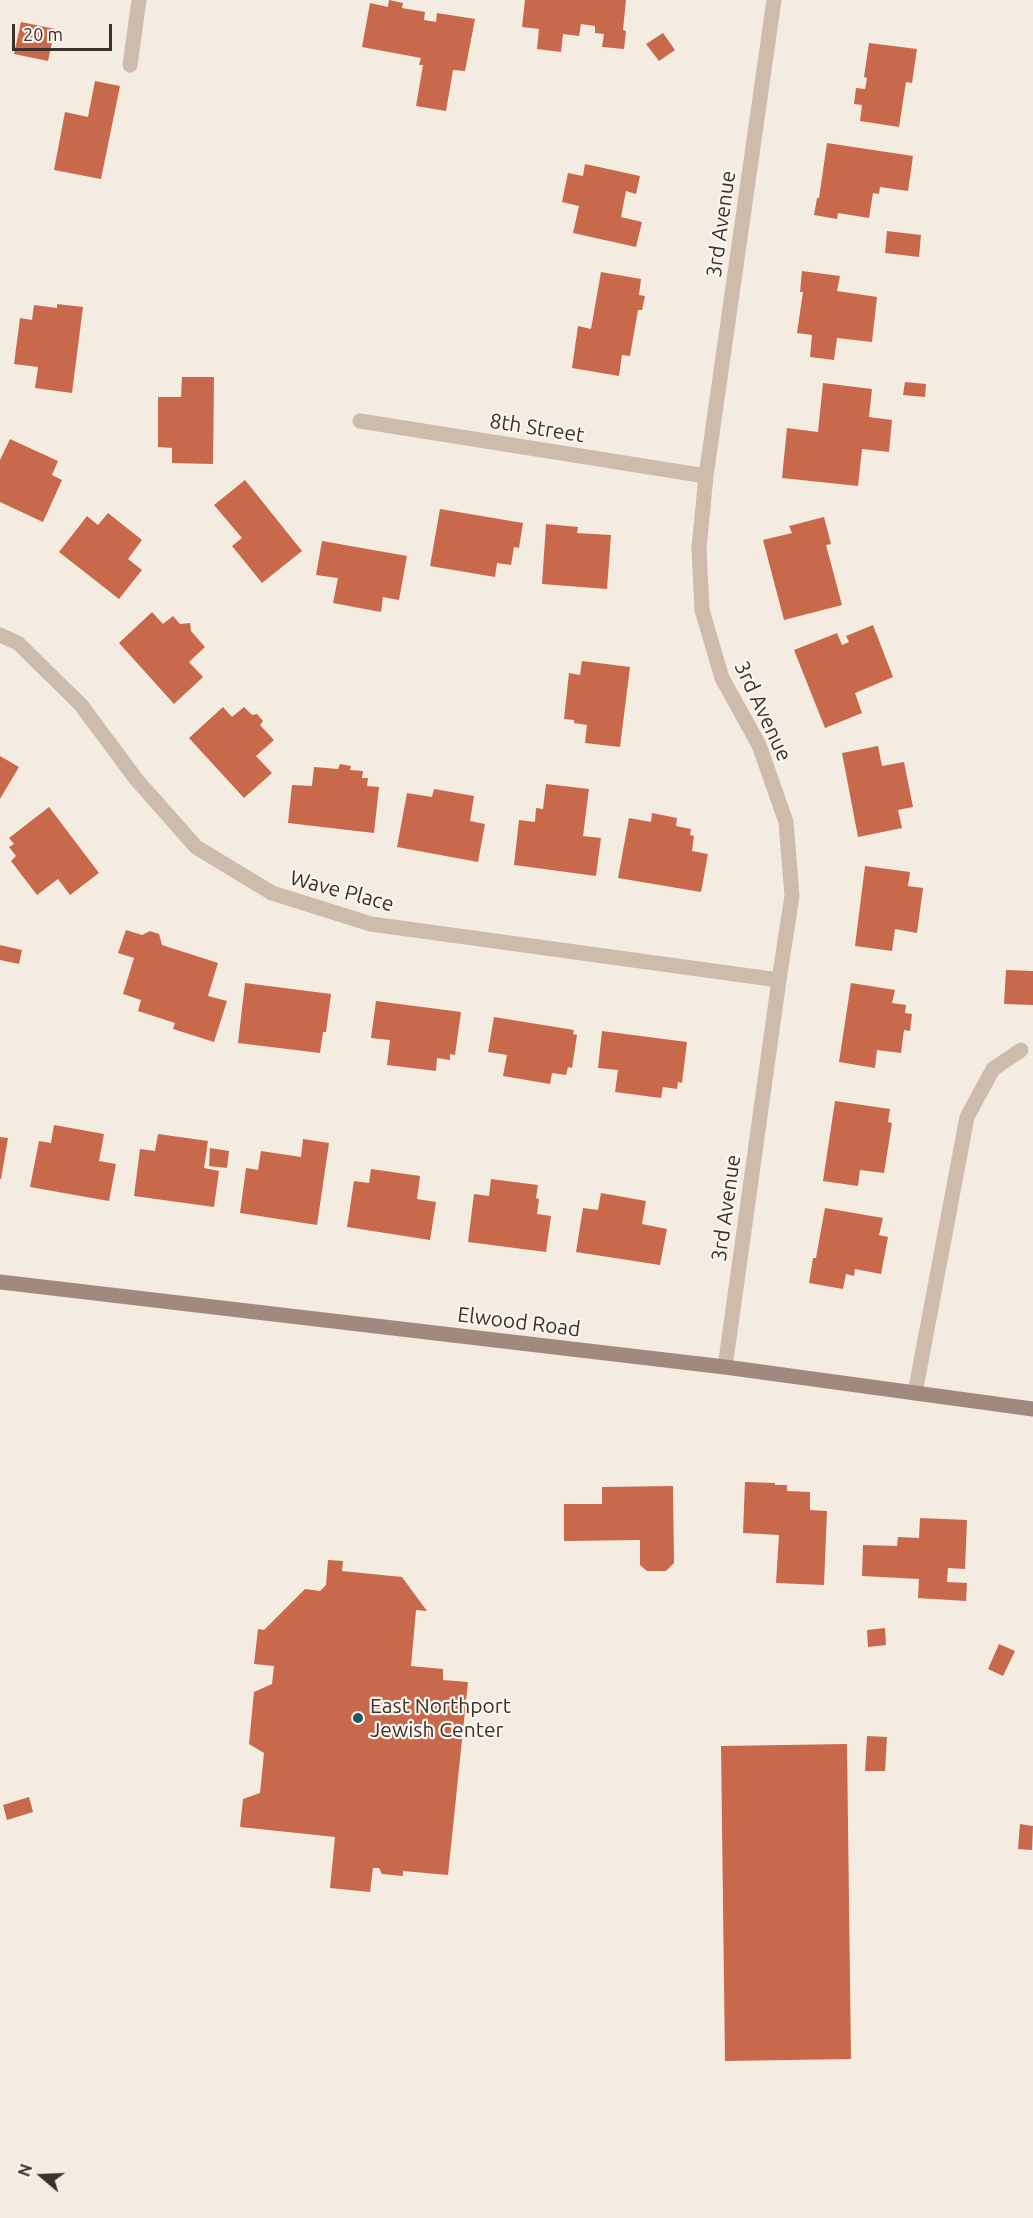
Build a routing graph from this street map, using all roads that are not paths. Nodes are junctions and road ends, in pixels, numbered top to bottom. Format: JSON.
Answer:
{"nodes":[{"id":1,"x":139,"y":0,"type":"edge"},
{"id":2,"x":774,"y":0,"type":"edge"},
{"id":3,"x":130,"y":65,"type":"dead end"},
{"id":4,"x":360,"y":421,"type":"dead end"},
{"id":5,"x":706,"y":476,"type":"junction"},
{"id":6,"x":0,"y":635,"type":"edge"},
{"id":7,"x":779,"y":980,"type":"junction"},
{"id":8,"x":1021,"y":1050,"type":"dead end"},
{"id":9,"x":0,"y":1282,"type":"edge"},
{"id":10,"x":725,"y":1367,"type":"junction"},
{"id":11,"x":915,"y":1393,"type":"junction"},
{"id":12,"x":1033,"y":1409,"type":"edge"}],
"edges":[{"from":1,"to":3,"type":"street"},
{"from":2,"to":5,"type":"street","name":"3rd Avenue"},
{"from":4,"to":5,"type":"street","name":"8th Street"},
{"from":5,"to":7,"type":"street","name":"3rd Avenue"},
{"from":6,"to":7,"type":"street","name":"Wave Place"},
{"from":7,"to":10,"type":"street","name":"3rd Avenue"},
{"from":8,"to":11,"type":"street"},
{"from":9,"to":10,"type":"main road","name":"Elwood Road"},
{"from":10,"to":11,"type":"main road","name":"Elwood Road"},
{"from":11,"to":12,"type":"main road","name":"Elwood Road"}]}
